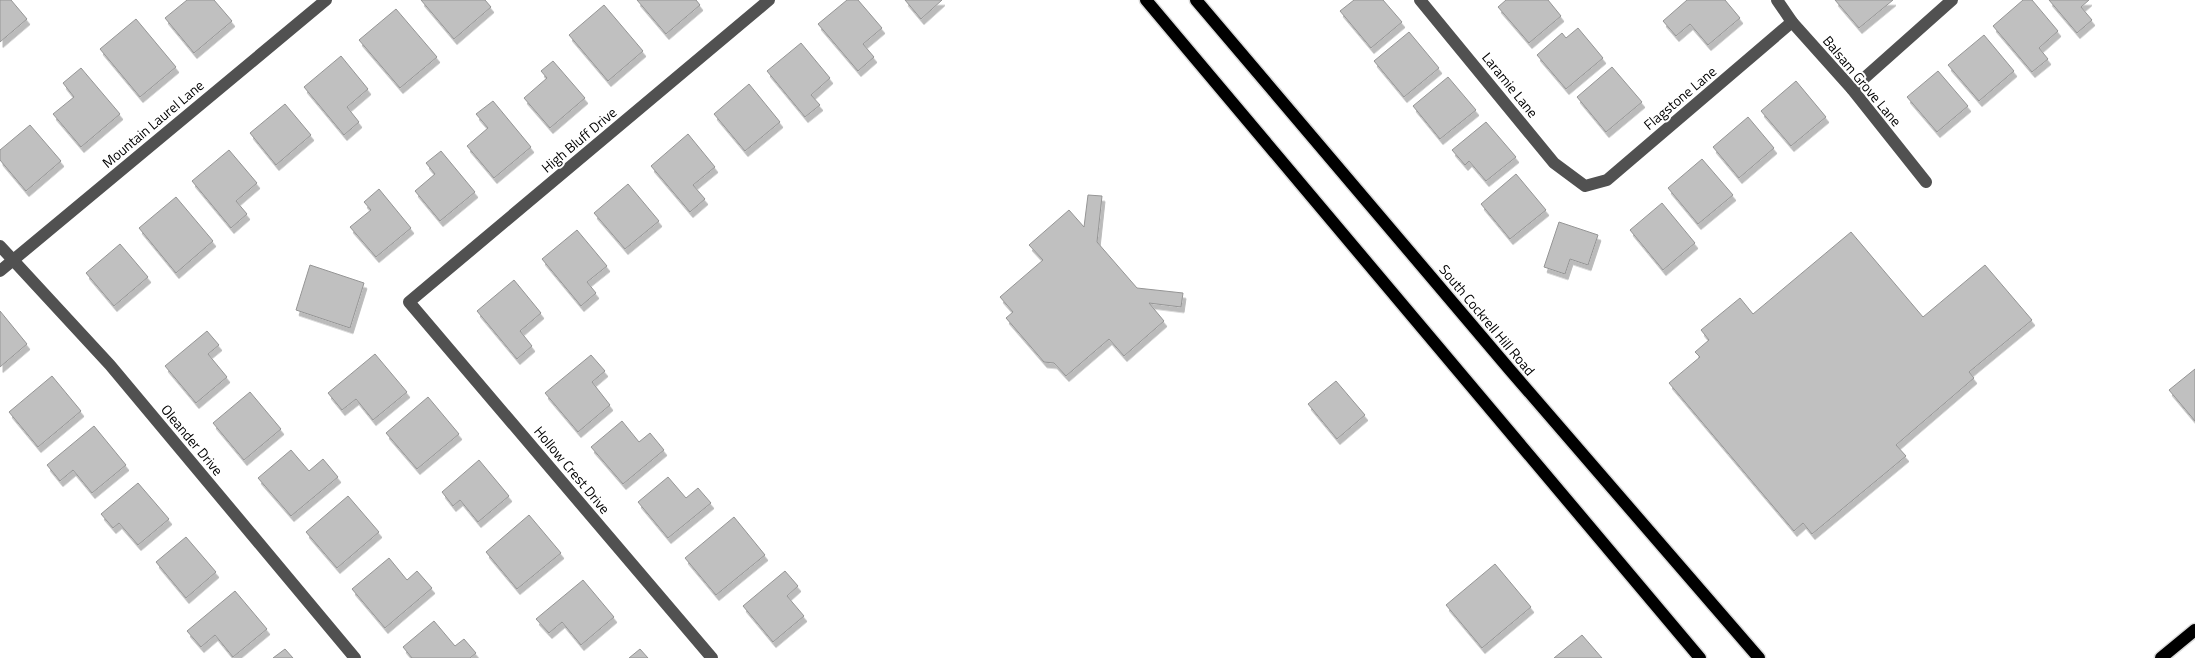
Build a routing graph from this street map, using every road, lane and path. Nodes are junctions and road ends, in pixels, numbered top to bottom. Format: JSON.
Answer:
{"nodes":[{"id":1,"x":326,"y":0,"type":"edge"},
{"id":2,"x":769,"y":0,"type":"edge"},
{"id":3,"x":1146,"y":0,"type":"edge"},
{"id":4,"x":1196,"y":0,"type":"edge"},
{"id":5,"x":1420,"y":0,"type":"edge"},
{"id":6,"x":1777,"y":0,"type":"edge"},
{"id":7,"x":1952,"y":0,"type":"edge"},
{"id":8,"x":1792,"y":22,"type":"junction"},
{"id":9,"x":1852,"y":89,"type":"junction"},
{"id":10,"x":1926,"y":182,"type":"dead end"},
{"id":11,"x":1582,"y":183,"type":"joint"},
{"id":12,"x":0,"y":246,"type":"edge"},
{"id":13,"x":13,"y":262,"type":"junction"},
{"id":14,"x":0,"y":271,"type":"edge"},
{"id":15,"x":409,"y":302,"type":"joint"},
{"id":16,"x":2195,"y":630,"type":"edge"},
{"id":17,"x":355,"y":658,"type":"edge"},
{"id":18,"x":712,"y":658,"type":"edge"},
{"id":19,"x":1700,"y":658,"type":"edge"},
{"id":20,"x":1759,"y":658,"type":"edge"},
{"id":21,"x":2160,"y":658,"type":"edge"}],
"edges":[{"from":1,"to":13,"type":"street","name":"Mountain Laurel Lane"},
{"from":2,"to":15,"type":"street","name":"High Bluff Drive"},
{"from":3,"to":19,"type":"main road"},
{"from":4,"to":20,"type":"main road","name":"South Cockrell Hill Road"},
{"from":5,"to":11,"type":"street","name":"Laramie Lane"},
{"from":6,"to":8,"type":"street","name":"Balsam Grove Lane"},
{"from":7,"to":9,"type":"street"},
{"from":8,"to":9,"type":"street","name":"Balsam Grove Lane"},
{"from":8,"to":11,"type":"street","name":"Flagstone Lane"},
{"from":9,"to":10,"type":"street","name":"Balsam Grove Lane"},
{"from":12,"to":13,"type":"street","name":"Oleander Drive"},
{"from":13,"to":14,"type":"street","name":"Mountain Laurel Lane"},
{"from":13,"to":17,"type":"street","name":"Oleander Drive"},
{"from":15,"to":18,"type":"street","name":"Hollow Crest Drive"},
{"from":16,"to":21,"type":"main road"}]}
